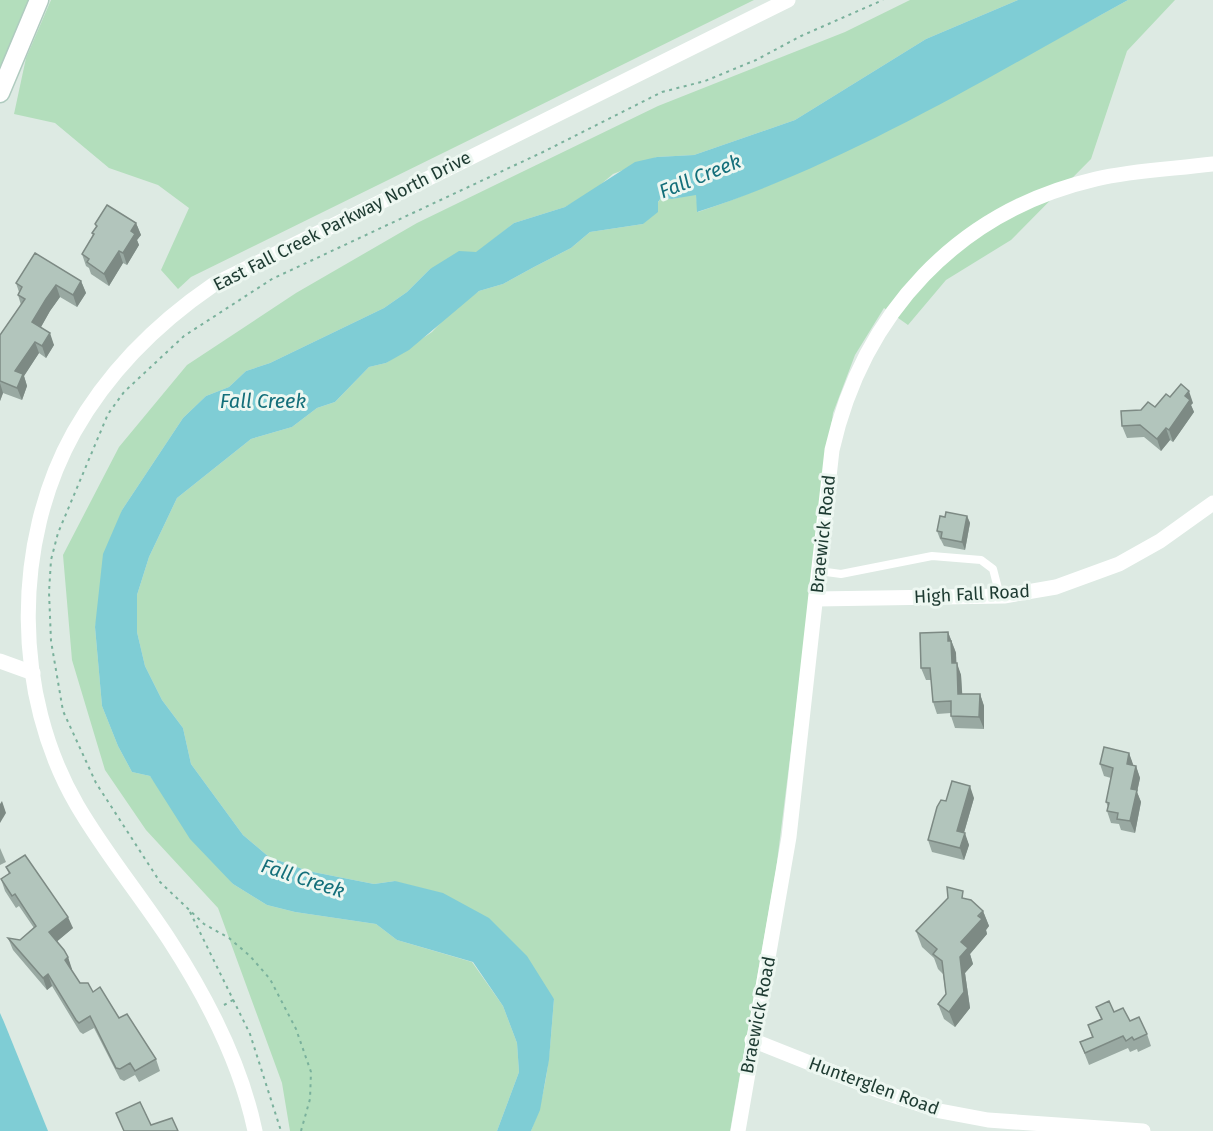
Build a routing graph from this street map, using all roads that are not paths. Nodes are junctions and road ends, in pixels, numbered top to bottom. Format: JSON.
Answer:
{"nodes":[{"id":1,"x":39,"y":0,"type":"edge"},
{"id":2,"x":788,"y":0,"type":"edge"},
{"id":3,"x":0,"y":93,"type":"edge"},
{"id":4,"x":1213,"y":164,"type":"edge"},
{"id":5,"x":1213,"y":503,"type":"edge"},
{"id":6,"x":819,"y":571,"type":"junction"},
{"id":7,"x":1000,"y":596,"type":"junction"},
{"id":8,"x":816,"y":599,"type":"junction"},
{"id":9,"x":0,"y":661,"type":"edge"},
{"id":10,"x":33,"y":674,"type":"junction"},
{"id":11,"x":752,"y":1040,"type":"junction"},
{"id":12,"x":255,"y":1131,"type":"edge"},
{"id":13,"x":738,"y":1131,"type":"edge"},
{"id":14,"x":1143,"y":1131,"type":"edge"}],
"edges":[{"from":1,"to":3,"type":"main road"},
{"from":2,"to":10,"type":"street","name":"East Fall Creek Parkway North Drive"},
{"from":4,"to":6,"type":"street","name":"Braewick Road"},
{"from":5,"to":7,"type":"street","name":"High Fall Road"},
{"from":6,"to":7,"type":"lane"},
{"from":6,"to":8,"type":"street","name":"Braewick Road"},
{"from":7,"to":8,"type":"street","name":"High Fall Road"},
{"from":8,"to":11,"type":"street","name":"Braewick Road"},
{"from":9,"to":10,"type":"street"},
{"from":10,"to":12,"type":"street","name":"East Fall Creek Parkway North Drive"},
{"from":11,"to":13,"type":"street","name":"Braewick Road"},
{"from":11,"to":14,"type":"street","name":"Hunterglen Road"}]}
